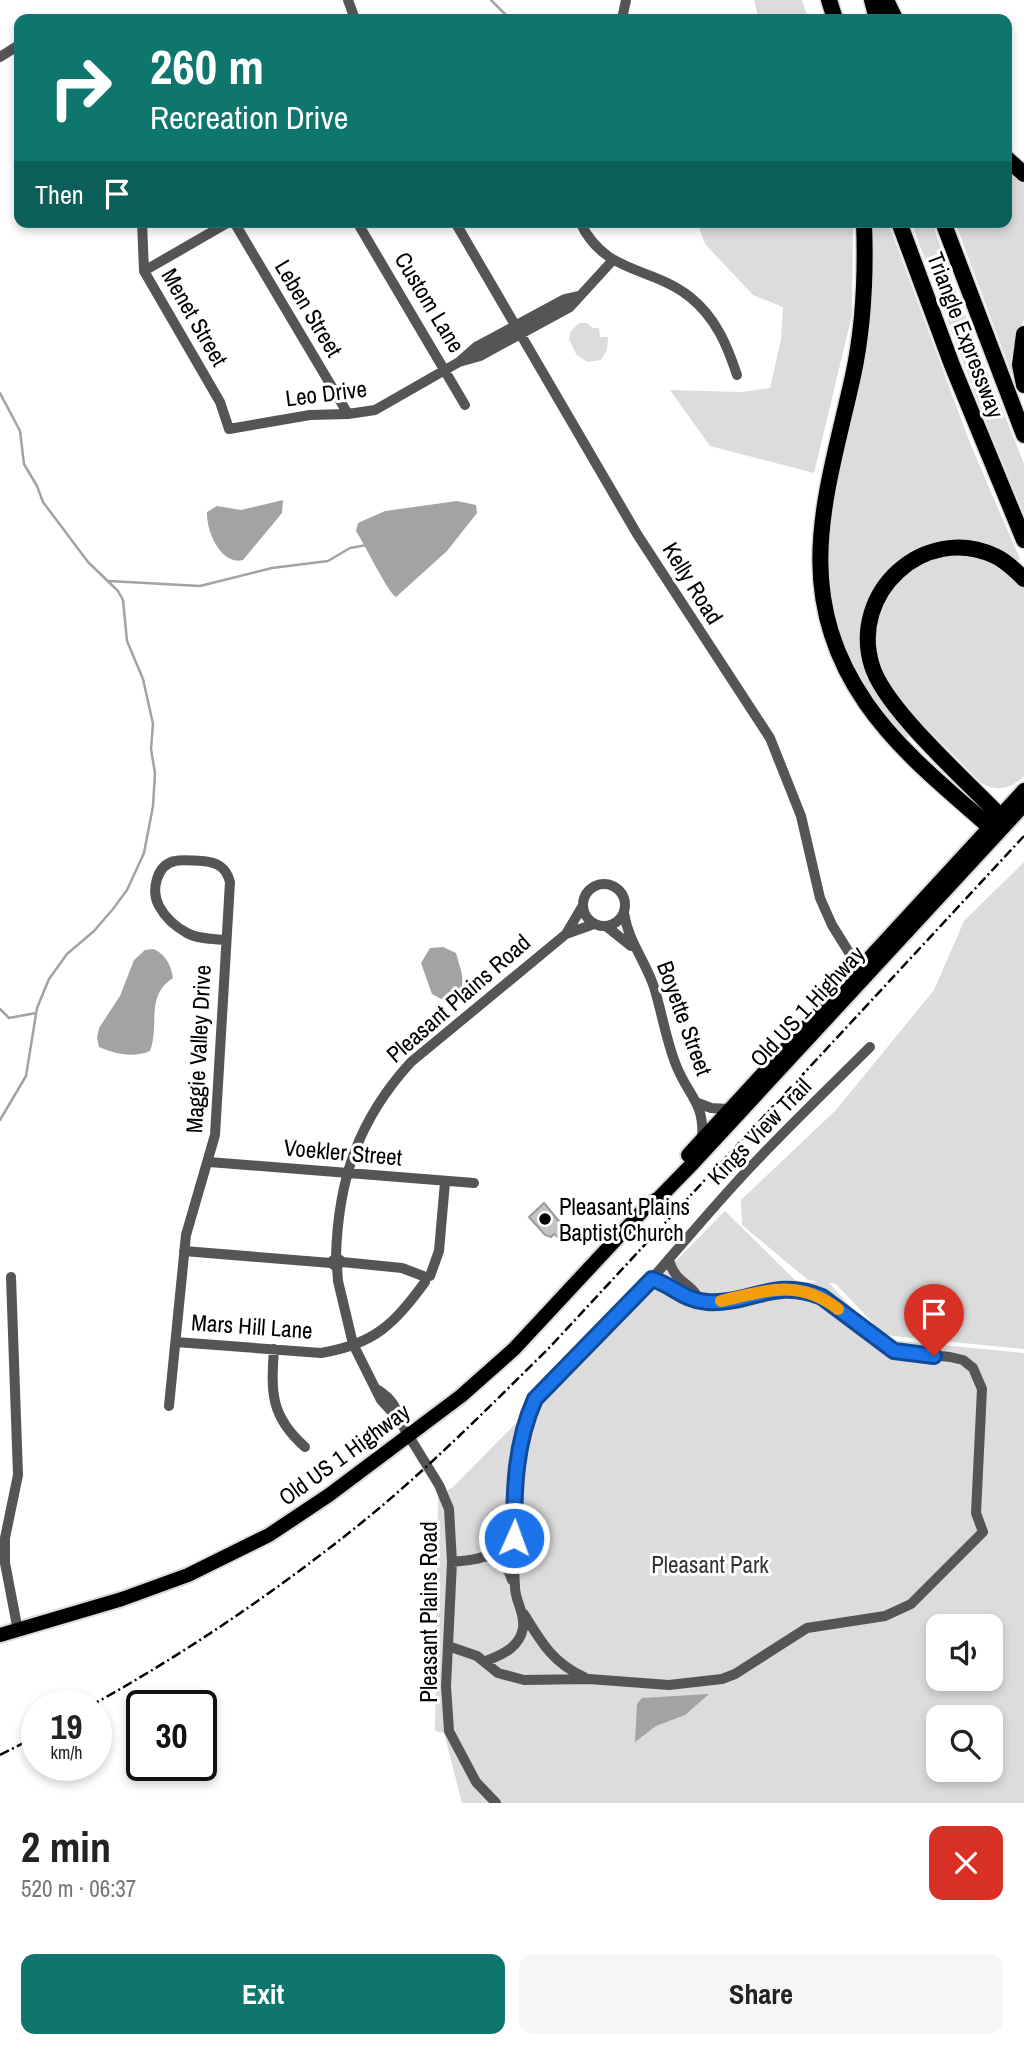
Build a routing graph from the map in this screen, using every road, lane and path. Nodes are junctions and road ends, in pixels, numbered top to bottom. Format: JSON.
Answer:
{"nodes":[{"id":1,"x":142,"y":228,"type":"edge"},
{"id":2,"x":220,"y":228,"type":"edge"},
{"id":3,"x":235,"y":228,"type":"edge"},
{"id":4,"x":361,"y":228,"type":"edge"},
{"id":5,"x":459,"y":228,"type":"edge"},
{"id":6,"x":584,"y":228,"type":"edge"},
{"id":7,"x":864,"y":228,"type":"edge"},
{"id":8,"x":902,"y":228,"type":"edge"},
{"id":9,"x":945,"y":228,"type":"edge"},
{"id":10,"x":612,"y":261,"type":"junction"},
{"id":11,"x":144,"y":271,"type":"junction"},
{"id":12,"x":520,"y":330,"type":"junction"},
{"id":13,"x":1024,"y":334,"type":"edge"},
{"id":14,"x":446,"y":370,"type":"junction"},
{"id":15,"x":737,"y":375,"type":"dead end"},
{"id":16,"x":1024,"y":385,"type":"edge"},
{"id":17,"x":465,"y":405,"type":"dead end"},
{"id":18,"x":348,"y":414,"type":"junction"},
{"id":19,"x":229,"y":429,"type":"joint"},
{"id":20,"x":1024,"y":435,"type":"edge"},
{"id":21,"x":1024,"y":540,"type":"edge"},
{"id":22,"x":1024,"y":579,"type":"edge"},
{"id":23,"x":1024,"y":790,"type":"edge"},
{"id":24,"x":1024,"y":805,"type":"edge"},
{"id":25,"x":999,"y":825,"type":"junction"},
{"id":26,"x":582,"y":907,"type":"junction"},
{"id":27,"x":624,"y":913,"type":"junction"},
{"id":28,"x":594,"y":924,"type":"junction"},
{"id":29,"x":606,"y":926,"type":"junction"},
{"id":30,"x":566,"y":934,"type":"junction"},
{"id":31,"x":225,"y":940,"type":"junction"},
{"id":32,"x":633,"y":947,"type":"junction"},
{"id":33,"x":862,"y":973,"type":"junction"},
{"id":34,"x":870,"y":1047,"type":"dead end"},
{"id":35,"x":698,"y":1103,"type":"junction"},
{"id":36,"x":729,"y":1109,"type":"junction"},
{"id":37,"x":702,"y":1139,"type":"junction"},
{"id":38,"x":209,"y":1162,"type":"junction"},
{"id":39,"x":347,"y":1174,"type":"junction"},
{"id":40,"x":445,"y":1182,"type":"junction"},
{"id":41,"x":474,"y":1183,"type":"dead end"},
{"id":42,"x":648,"y":1205,"type":"junction"},
{"id":43,"x":184,"y":1251,"type":"junction"},
{"id":44,"x":669,"y":1260,"type":"junction"},
{"id":45,"x":337,"y":1262,"type":"junction"},
{"id":46,"x":11,"y":1277,"type":"dead end"},
{"id":47,"x":426,"y":1278,"type":"junction"},
{"id":48,"x":652,"y":1279,"type":"junction"},
{"id":49,"x":699,"y":1300,"type":"junction"},
{"id":50,"x":176,"y":1342,"type":"junction"},
{"id":51,"x":353,"y":1344,"type":"junction"},
{"id":52,"x":274,"y":1349,"type":"junction"},
{"id":53,"x":169,"y":1406,"type":"dead end"},
{"id":54,"x":409,"y":1436,"type":"junction"},
{"id":55,"x":305,"y":1447,"type":"dead end"},
{"id":56,"x":514,"y":1522,"type":"junction"},
{"id":57,"x":488,"y":1557,"type":"junction"},
{"id":58,"x":452,"y":1562,"type":"junction"},
{"id":59,"x":514,"y":1586,"type":"junction"},
{"id":60,"x":522,"y":1611,"type":"junction"},
{"id":61,"x":18,"y":1631,"type":"junction"},
{"id":62,"x":0,"y":1635,"type":"edge"},
{"id":63,"x":448,"y":1646,"type":"junction"},
{"id":64,"x":486,"y":1661,"type":"junction"},
{"id":65,"x":589,"y":1679,"type":"junction"},
{"id":66,"x":496,"y":1803,"type":"edge"}],
"edges":[{"from":1,"to":11,"type":"street","name":"Menet Street"},
{"from":2,"to":11,"type":"street"},
{"from":3,"to":18,"type":"street","name":"Leben Street"},
{"from":4,"to":14,"type":"street","name":"Custom Lane"},
{"from":5,"to":12,"type":"street","name":"Kelly Road"},
{"from":6,"to":10,"type":"street"},
{"from":7,"to":25,"type":"highway"},
{"from":8,"to":21,"type":"highway","name":"Triangle Expressway"},
{"from":9,"to":20,"type":"highway","name":"Triangle Expressway"},
{"from":10,"to":12,"type":"street","name":"Leo Drive"},
{"from":10,"to":15,"type":"street"},
{"from":11,"to":19,"type":"street","name":"Menet Street"},
{"from":12,"to":14,"type":"street","name":"Leo Drive"},
{"from":12,"to":33,"type":"street","name":"Kelly Road"},
{"from":13,"to":16,"type":"highway"},
{"from":14,"to":17,"type":"street","name":"Custom Lane"},
{"from":14,"to":18,"type":"street","name":"Leo Drive"},
{"from":18,"to":19,"type":"street","name":"Leo Drive"},
{"from":22,"to":25,"type":"highway"},
{"from":23,"to":25,"type":"main road"},
{"from":24,"to":25,"type":"main road"},
{"from":25,"to":33,"type":"main road","name":"Old US 1 Highway"},
{"from":26,"to":27,"type":"street","name":"Boyette Street"},
{"from":26,"to":28,"type":"street"},
{"from":26,"to":30,"type":"street","name":"Pleasant Plains Road"},
{"from":27,"to":29,"type":"street"},
{"from":27,"to":32,"type":"street","name":"Boyette Street"},
{"from":28,"to":29,"type":"street","name":"Boyette Street"},
{"from":28,"to":30,"type":"street","name":"Pleasant Plains Road"},
{"from":29,"to":32,"type":"street","name":"Boyette Street"},
{"from":30,"to":39,"type":"street","name":"Pleasant Plains Road"},
{"from":31,"to":31,"type":"street","name":"Maggie Valley Drive"},
{"from":31,"to":38,"type":"street","name":"Maggie Valley Drive"},
{"from":32,"to":35,"type":"street","name":"Boyette Street"},
{"from":33,"to":36,"type":"main road","name":"Old US 1 Highway"},
{"from":33,"to":42,"type":"main road","name":"Old US 1 Highway"},
{"from":34,"to":44,"type":"street","name":"Kings View Trail"},
{"from":35,"to":36,"type":"street","name":"Boyette Street"},
{"from":35,"to":37,"type":"street","name":"Boyette Street"},
{"from":36,"to":37,"type":"main road","name":"Old US 1 Highway"},
{"from":37,"to":42,"type":"main road","name":"Old US 1 Highway"},
{"from":38,"to":39,"type":"street","name":"Voekler Street"},
{"from":38,"to":43,"type":"street","name":"Maggie Valley Drive"},
{"from":39,"to":40,"type":"street","name":"Voekler Street"},
{"from":39,"to":45,"type":"street","name":"Pleasant Plains Road"},
{"from":40,"to":41,"type":"street","name":"Voekler Street"},
{"from":40,"to":47,"type":"street","name":"Mars Hill Lane"},
{"from":42,"to":54,"type":"main road","name":"Old US 1 Highway"},
{"from":43,"to":45,"type":"street"},
{"from":43,"to":50,"type":"street","name":"Maggie Valley Drive"},
{"from":44,"to":48,"type":"street","name":"Kings View Trail"},
{"from":44,"to":49,"type":"street"},
{"from":45,"to":47,"type":"street"},
{"from":45,"to":51,"type":"street","name":"Pleasant Plains Road"},
{"from":46,"to":61,"type":"street"},
{"from":47,"to":51,"type":"street","name":"Mars Hill Lane"},
{"from":48,"to":49,"type":"street"},
{"from":48,"to":56,"type":"street","name":"Kings View Trail"},
{"from":49,"to":65,"type":"street"},
{"from":50,"to":52,"type":"street","name":"Mars Hill Lane"},
{"from":50,"to":53,"type":"street","name":"Maggie Valley Drive"},
{"from":51,"to":52,"type":"street","name":"Mars Hill Lane"},
{"from":51,"to":54,"type":"street","name":"Pleasant Plains Road"},
{"from":52,"to":55,"type":"street"},
{"from":54,"to":58,"type":"street","name":"Pleasant Plains Road"},
{"from":54,"to":61,"type":"main road","name":"Old US 1 Highway"},
{"from":56,"to":57,"type":"street"},
{"from":56,"to":59,"type":"street","name":"Kings View Trail"},
{"from":57,"to":58,"type":"street"},
{"from":57,"to":59,"type":"street","name":"Kings View Trail"},
{"from":58,"to":63,"type":"street","name":"Pleasant Plains Road"},
{"from":59,"to":60,"type":"street","name":"Kings View Trail"},
{"from":60,"to":64,"type":"street","name":"Kings View Trail"},
{"from":60,"to":65,"type":"street"},
{"from":61,"to":62,"type":"main road","name":"Old US 1 Highway"},
{"from":63,"to":64,"type":"street"},
{"from":63,"to":66,"type":"street","name":"Pleasant Plains Road"},
{"from":64,"to":65,"type":"street"}]}
